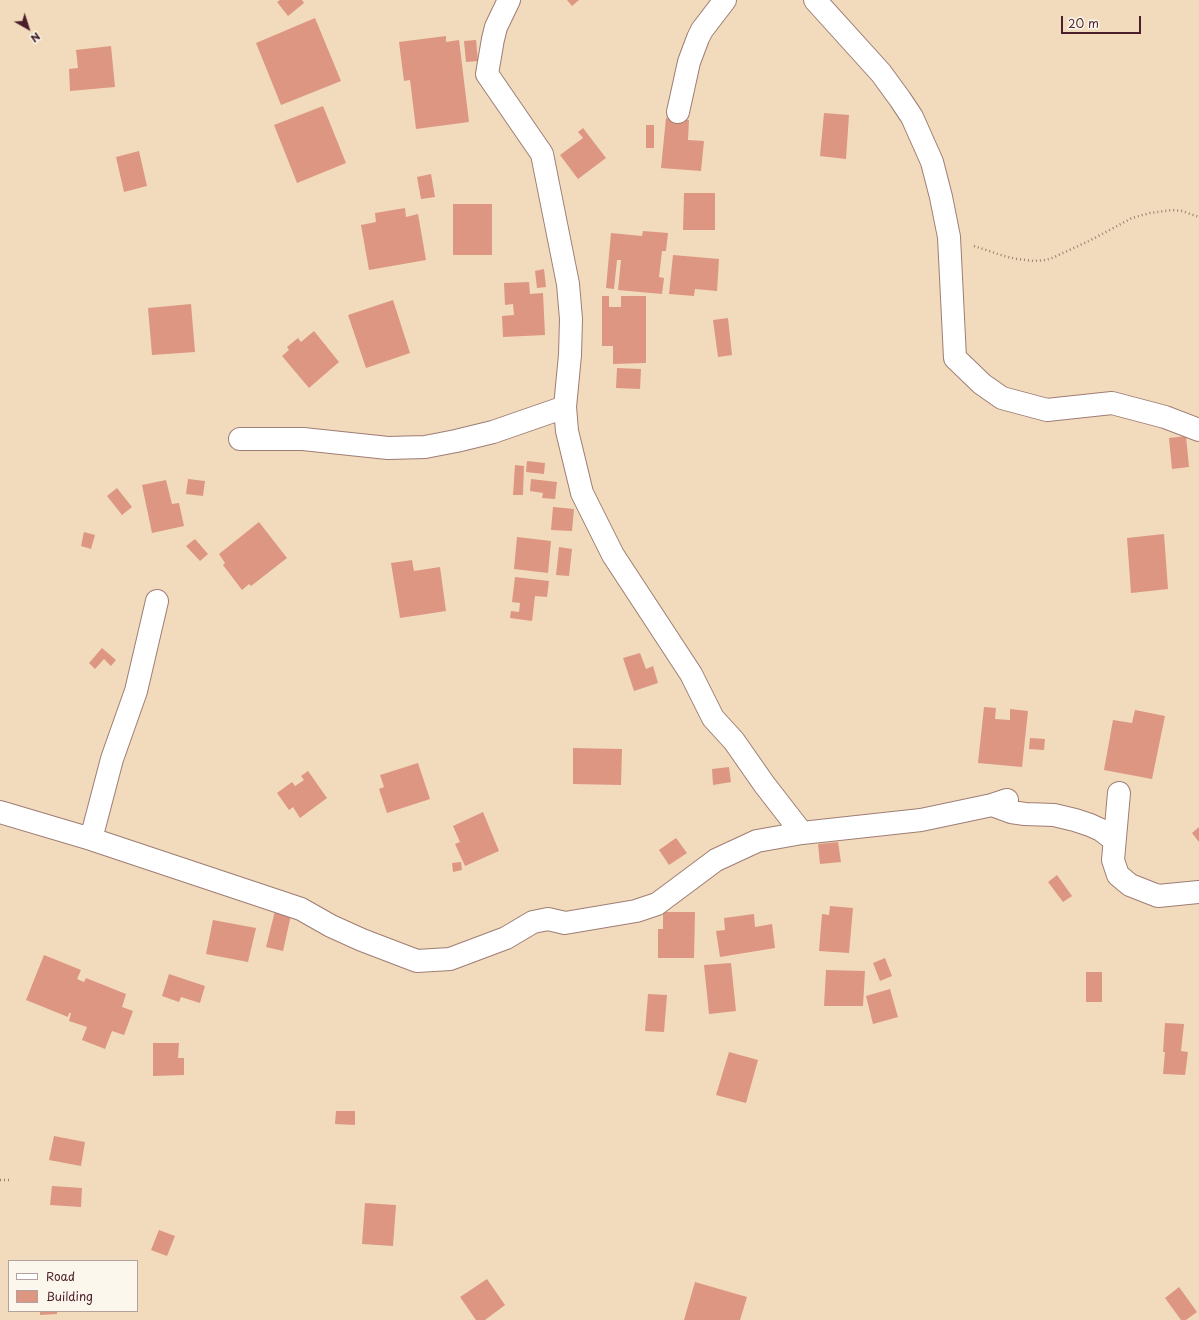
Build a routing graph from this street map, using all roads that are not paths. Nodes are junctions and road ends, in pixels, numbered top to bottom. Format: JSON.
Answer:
{"nodes":[{"id":1,"x":509,"y":0,"type":"edge"},
{"id":2,"x":725,"y":0,"type":"edge"},
{"id":3,"x":815,"y":0,"type":"edge"},
{"id":4,"x":678,"y":112,"type":"dead end"},
{"id":5,"x":565,"y":407,"type":"junction"},
{"id":6,"x":1199,"y":430,"type":"edge"},
{"id":7,"x":240,"y":439,"type":"dead end"},
{"id":8,"x":157,"y":601,"type":"dead end"},
{"id":9,"x":1119,"y":794,"type":"dead end"},
{"id":10,"x":0,"y":812,"type":"edge"},
{"id":11,"x":802,"y":833,"type":"junction"},
{"id":12,"x":91,"y":838,"type":"junction"},
{"id":13,"x":1114,"y":840,"type":"junction"},
{"id":14,"x":1199,"y":892,"type":"edge"}],
"edges":[{"from":1,"to":5,"type":"street"},
{"from":2,"to":4,"type":"street"},
{"from":3,"to":6,"type":"street"},
{"from":5,"to":7,"type":"street"},
{"from":5,"to":11,"type":"street"},
{"from":8,"to":12,"type":"street"},
{"from":9,"to":13,"type":"street"},
{"from":10,"to":12,"type":"street"},
{"from":11,"to":12,"type":"street"},
{"from":11,"to":13,"type":"street"},
{"from":13,"to":14,"type":"street"}]}
